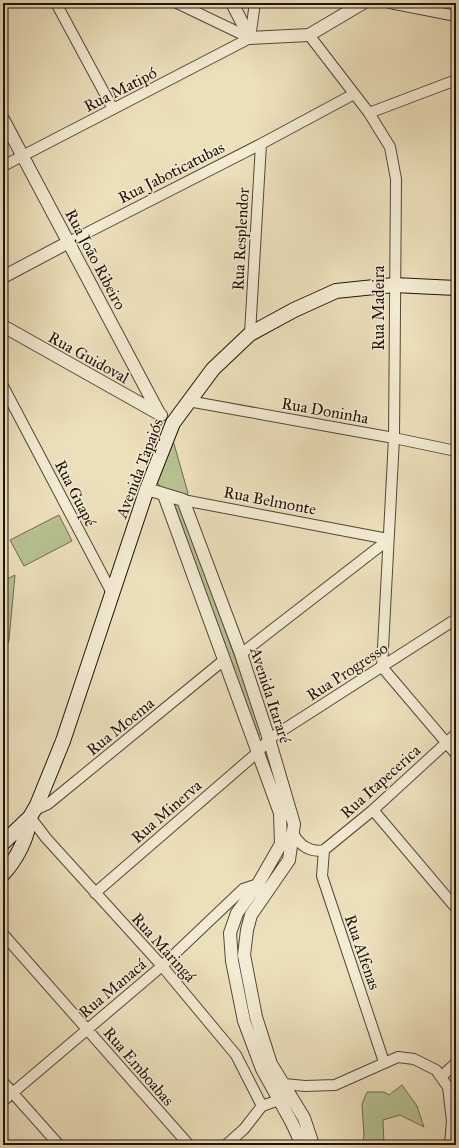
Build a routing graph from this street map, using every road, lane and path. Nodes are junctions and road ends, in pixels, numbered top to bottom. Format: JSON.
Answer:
{"nodes":[{"id":1,"x":56,"y":3,"type":"edge"},
{"id":2,"x":177,"y":3,"type":"edge"},
{"id":3,"x":232,"y":3,"type":"edge"},
{"id":4,"x":255,"y":3,"type":"edge"},
{"id":5,"x":363,"y":3,"type":"edge"},
{"id":6,"x":390,"y":3,"type":"edge"},
{"id":7,"x":456,"y":16,"type":"edge"},
{"id":8,"x":309,"y":35,"type":"junction"},
{"id":9,"x":250,"y":38,"type":"junction"},
{"id":10,"x":456,"y":80,"type":"edge"},
{"id":11,"x":354,"y":94,"type":"junction"},
{"id":12,"x":113,"y":109,"type":"junction"},
{"id":13,"x":369,"y":113,"type":"junction"},
{"id":14,"x":3,"y":119,"type":"edge"},
{"id":15,"x":260,"y":144,"type":"junction"},
{"id":16,"x":22,"y":156,"type":"junction"},
{"id":17,"x":3,"y":166,"type":"edge"},
{"id":18,"x":69,"y":242,"type":"junction"},
{"id":19,"x":3,"y":277,"type":"edge"},
{"id":20,"x":394,"y":285,"type":"junction"},
{"id":21,"x":456,"y":288,"type":"edge"},
{"id":22,"x":3,"y":326,"type":"edge"},
{"id":23,"x":250,"y":334,"type":"junction"},
{"id":24,"x":141,"y":378,"type":"junction"},
{"id":25,"x":3,"y":386,"type":"edge"},
{"id":26,"x":122,"y":394,"type":"junction"},
{"id":27,"x":188,"y":401,"type":"junction"},
{"id":28,"x":8,"y":405,"type":"edge"},
{"id":29,"x":160,"y":415,"type":"junction"},
{"id":30,"x":173,"y":423,"type":"junction"},
{"id":31,"x":394,"y":438,"type":"junction"},
{"id":32,"x":456,"y":451,"type":"edge"},
{"id":33,"x":147,"y":489,"type":"junction"},
{"id":34,"x":164,"y":495,"type":"junction"},
{"id":35,"x":183,"y":500,"type":"junction"},
{"id":36,"x":388,"y":540,"type":"junction"},
{"id":37,"x":113,"y":595,"type":"junction"},
{"id":38,"x":456,"y":619,"type":"edge"},
{"id":39,"x":241,"y":654,"type":"junction"},
{"id":40,"x":224,"y":660,"type":"junction"},
{"id":41,"x":382,"y":667,"type":"junction"},
{"id":42,"x":456,"y":734,"type":"edge"},
{"id":43,"x":269,"y":739,"type":"junction"},
{"id":44,"x":446,"y":743,"type":"junction"},
{"id":45,"x":258,"y":752,"type":"junction"},
{"id":46,"x":456,"y":754,"type":"edge"},
{"id":47,"x":372,"y":810,"type":"junction"},
{"id":48,"x":32,"y":814,"type":"junction"},
{"id":49,"x":293,"y":833,"type":"junction"},
{"id":50,"x":3,"y":843,"type":"edge"},
{"id":51,"x":324,"y":850,"type":"junction"},
{"id":52,"x":3,"y":874,"type":"edge"},
{"id":53,"x":258,"y":884,"type":"junction"},
{"id":54,"x":95,"y":893,"type":"junction"},
{"id":55,"x":456,"y":908,"type":"edge"},
{"id":56,"x":3,"y":934,"type":"edge"},
{"id":57,"x":162,"y":966,"type":"junction"},
{"id":58,"x":87,"y":1029,"type":"junction"},
{"id":59,"x":384,"y":1062,"type":"junction"},
{"id":60,"x":456,"y":1063,"type":"edge"},
{"id":61,"x":441,"y":1077,"type":"junction"},
{"id":62,"x":3,"y":1082,"type":"edge"},
{"id":63,"x":284,"y":1084,"type":"junction"},
{"id":64,"x":12,"y":1092,"type":"junction"},
{"id":65,"x":3,"y":1100,"type":"edge"},
{"id":66,"x":279,"y":1100,"type":"junction"},
{"id":67,"x":262,"y":1106,"type":"junction"},
{"id":68,"x":59,"y":1145,"type":"edge"},
{"id":69,"x":189,"y":1145,"type":"edge"},
{"id":70,"x":226,"y":1145,"type":"edge"},
{"id":71,"x":302,"y":1145,"type":"edge"},
{"id":72,"x":313,"y":1145,"type":"edge"},
{"id":73,"x":450,"y":1145,"type":"edge"}],
"edges":[{"from":1,"to":12,"type":"street"},
{"from":2,"to":9,"type":"street"},
{"from":3,"to":9,"type":"street"},
{"from":4,"to":9,"type":"street"},
{"from":5,"to":8,"type":"street"},
{"from":6,"to":7,"type":"street"},
{"from":8,"to":9,"type":"street"},
{"from":8,"to":11,"type":"street","name":"Rua Madeira"},
{"from":9,"to":12,"type":"street","name":"Rua Matipó"},
{"from":10,"to":13,"type":"street"},
{"from":11,"to":13,"type":"street","name":"Rua Madeira"},
{"from":11,"to":15,"type":"street","name":"Rua Jaboticatubas"},
{"from":12,"to":16,"type":"street","name":"Rua Matipó"},
{"from":13,"to":20,"type":"street","name":"Rua Madeira"},
{"from":14,"to":16,"type":"street","name":"Rua João Ribeiro"},
{"from":15,"to":18,"type":"street","name":"Rua Jaboticatubas"},
{"from":15,"to":23,"type":"street","name":"Rua Resplendor"},
{"from":16,"to":17,"type":"street","name":"Rua Matipó"},
{"from":16,"to":18,"type":"street","name":"Rua João Ribeiro"},
{"from":18,"to":19,"type":"street","name":"Rua Jaboticatubas"},
{"from":18,"to":24,"type":"street","name":"Rua João Ribeiro"},
{"from":20,"to":21,"type":"main road","name":"Avenida Tapajós"},
{"from":20,"to":23,"type":"main road","name":"Avenida Tapajós"},
{"from":20,"to":31,"type":"street","name":"Rua Madeira"},
{"from":22,"to":26,"type":"street","name":"Rua Guidoval"},
{"from":23,"to":27,"type":"main road","name":"Avenida Tapajós"},
{"from":24,"to":26,"type":"street"},
{"from":24,"to":29,"type":"street","name":"Rua João Ribeiro"},
{"from":25,"to":28,"type":"street","name":"Rua Guapé"},
{"from":26,"to":29,"type":"street","name":"Rua Guidoval"},
{"from":27,"to":30,"type":"main road","name":"Avenida Tapajós"},
{"from":27,"to":31,"type":"street","name":"Rua Doninha"},
{"from":28,"to":37,"type":"street","name":"Rua Guapé"},
{"from":29,"to":30,"type":"street","name":"Rua Guidoval"},
{"from":30,"to":33,"type":"main road","name":"Avenida Tapajós"},
{"from":31,"to":32,"type":"street","name":"Rua Doninha"},
{"from":31,"to":36,"type":"street","name":"Rua Madeira"},
{"from":33,"to":34,"type":"street","name":"Rua Belmonte"},
{"from":33,"to":37,"type":"main road","name":"Avenida Tapajós"},
{"from":34,"to":35,"type":"street","name":"Rua Belmonte"},
{"from":34,"to":40,"type":"street","name":"Avenida Itararé"},
{"from":35,"to":36,"type":"street","name":"Rua Belmonte"},
{"from":35,"to":39,"type":"street","name":"Avenida Itararé"},
{"from":36,"to":39,"type":"street"},
{"from":36,"to":41,"type":"street","name":"Rua Madeira"},
{"from":37,"to":48,"type":"main road","name":"Avenida Tapajós"},
{"from":38,"to":41,"type":"street","name":"Rua Progresso"},
{"from":39,"to":43,"type":"street","name":"Avenida Itararé"},
{"from":40,"to":45,"type":"street","name":"Avenida Itararé"},
{"from":40,"to":48,"type":"street","name":"Rua Moema"},
{"from":41,"to":43,"type":"street","name":"Rua Progresso"},
{"from":41,"to":44,"type":"street"},
{"from":42,"to":44,"type":"street","name":"Rua Itapecerica"},
{"from":43,"to":45,"type":"street","name":"Rua Progresso"},
{"from":43,"to":49,"type":"street","name":"Avenida Itararé"},
{"from":44,"to":46,"type":"street"},
{"from":44,"to":47,"type":"street","name":"Rua Itapecerica"},
{"from":45,"to":53,"type":"street","name":"Avenida Itararé"},
{"from":45,"to":54,"type":"street","name":"Rua Minerva"},
{"from":47,"to":51,"type":"street","name":"Rua Itapecerica"},
{"from":47,"to":55,"type":"street"},
{"from":48,"to":50,"type":"main road","name":"Avenida Tapajós"},
{"from":48,"to":52,"type":"main road","name":"Avenida Tapajós"},
{"from":48,"to":54,"type":"street","name":"Rua Maringá"},
{"from":49,"to":51,"type":"street"},
{"from":49,"to":63,"type":"street","name":"Avenida Itararé"},
{"from":51,"to":59,"type":"street","name":"Rua Alfenas"},
{"from":53,"to":57,"type":"street","name":"Rua Manacá"},
{"from":53,"to":66,"type":"street","name":"Avenida Itararé"},
{"from":54,"to":57,"type":"street","name":"Rua Maringá"},
{"from":56,"to":58,"type":"street","name":"Rua Emboabas"},
{"from":57,"to":58,"type":"street","name":"Rua Manacá"},
{"from":57,"to":67,"type":"street","name":"Rua Maringá"},
{"from":58,"to":64,"type":"street","name":"Rua Manacá"},
{"from":58,"to":69,"type":"street","name":"Rua Emboabas"},
{"from":59,"to":61,"type":"street"},
{"from":59,"to":63,"type":"street"},
{"from":60,"to":61,"type":"street"},
{"from":61,"to":73,"type":"street"},
{"from":62,"to":64,"type":"street"},
{"from":63,"to":72,"type":"street","name":"Avenida Itararé"},
{"from":64,"to":65,"type":"street","name":"Rua Manacá"},
{"from":64,"to":68,"type":"street"},
{"from":66,"to":67,"type":"street"},
{"from":66,"to":71,"type":"street","name":"Avenida Itararé"},
{"from":67,"to":70,"type":"street"}]}
